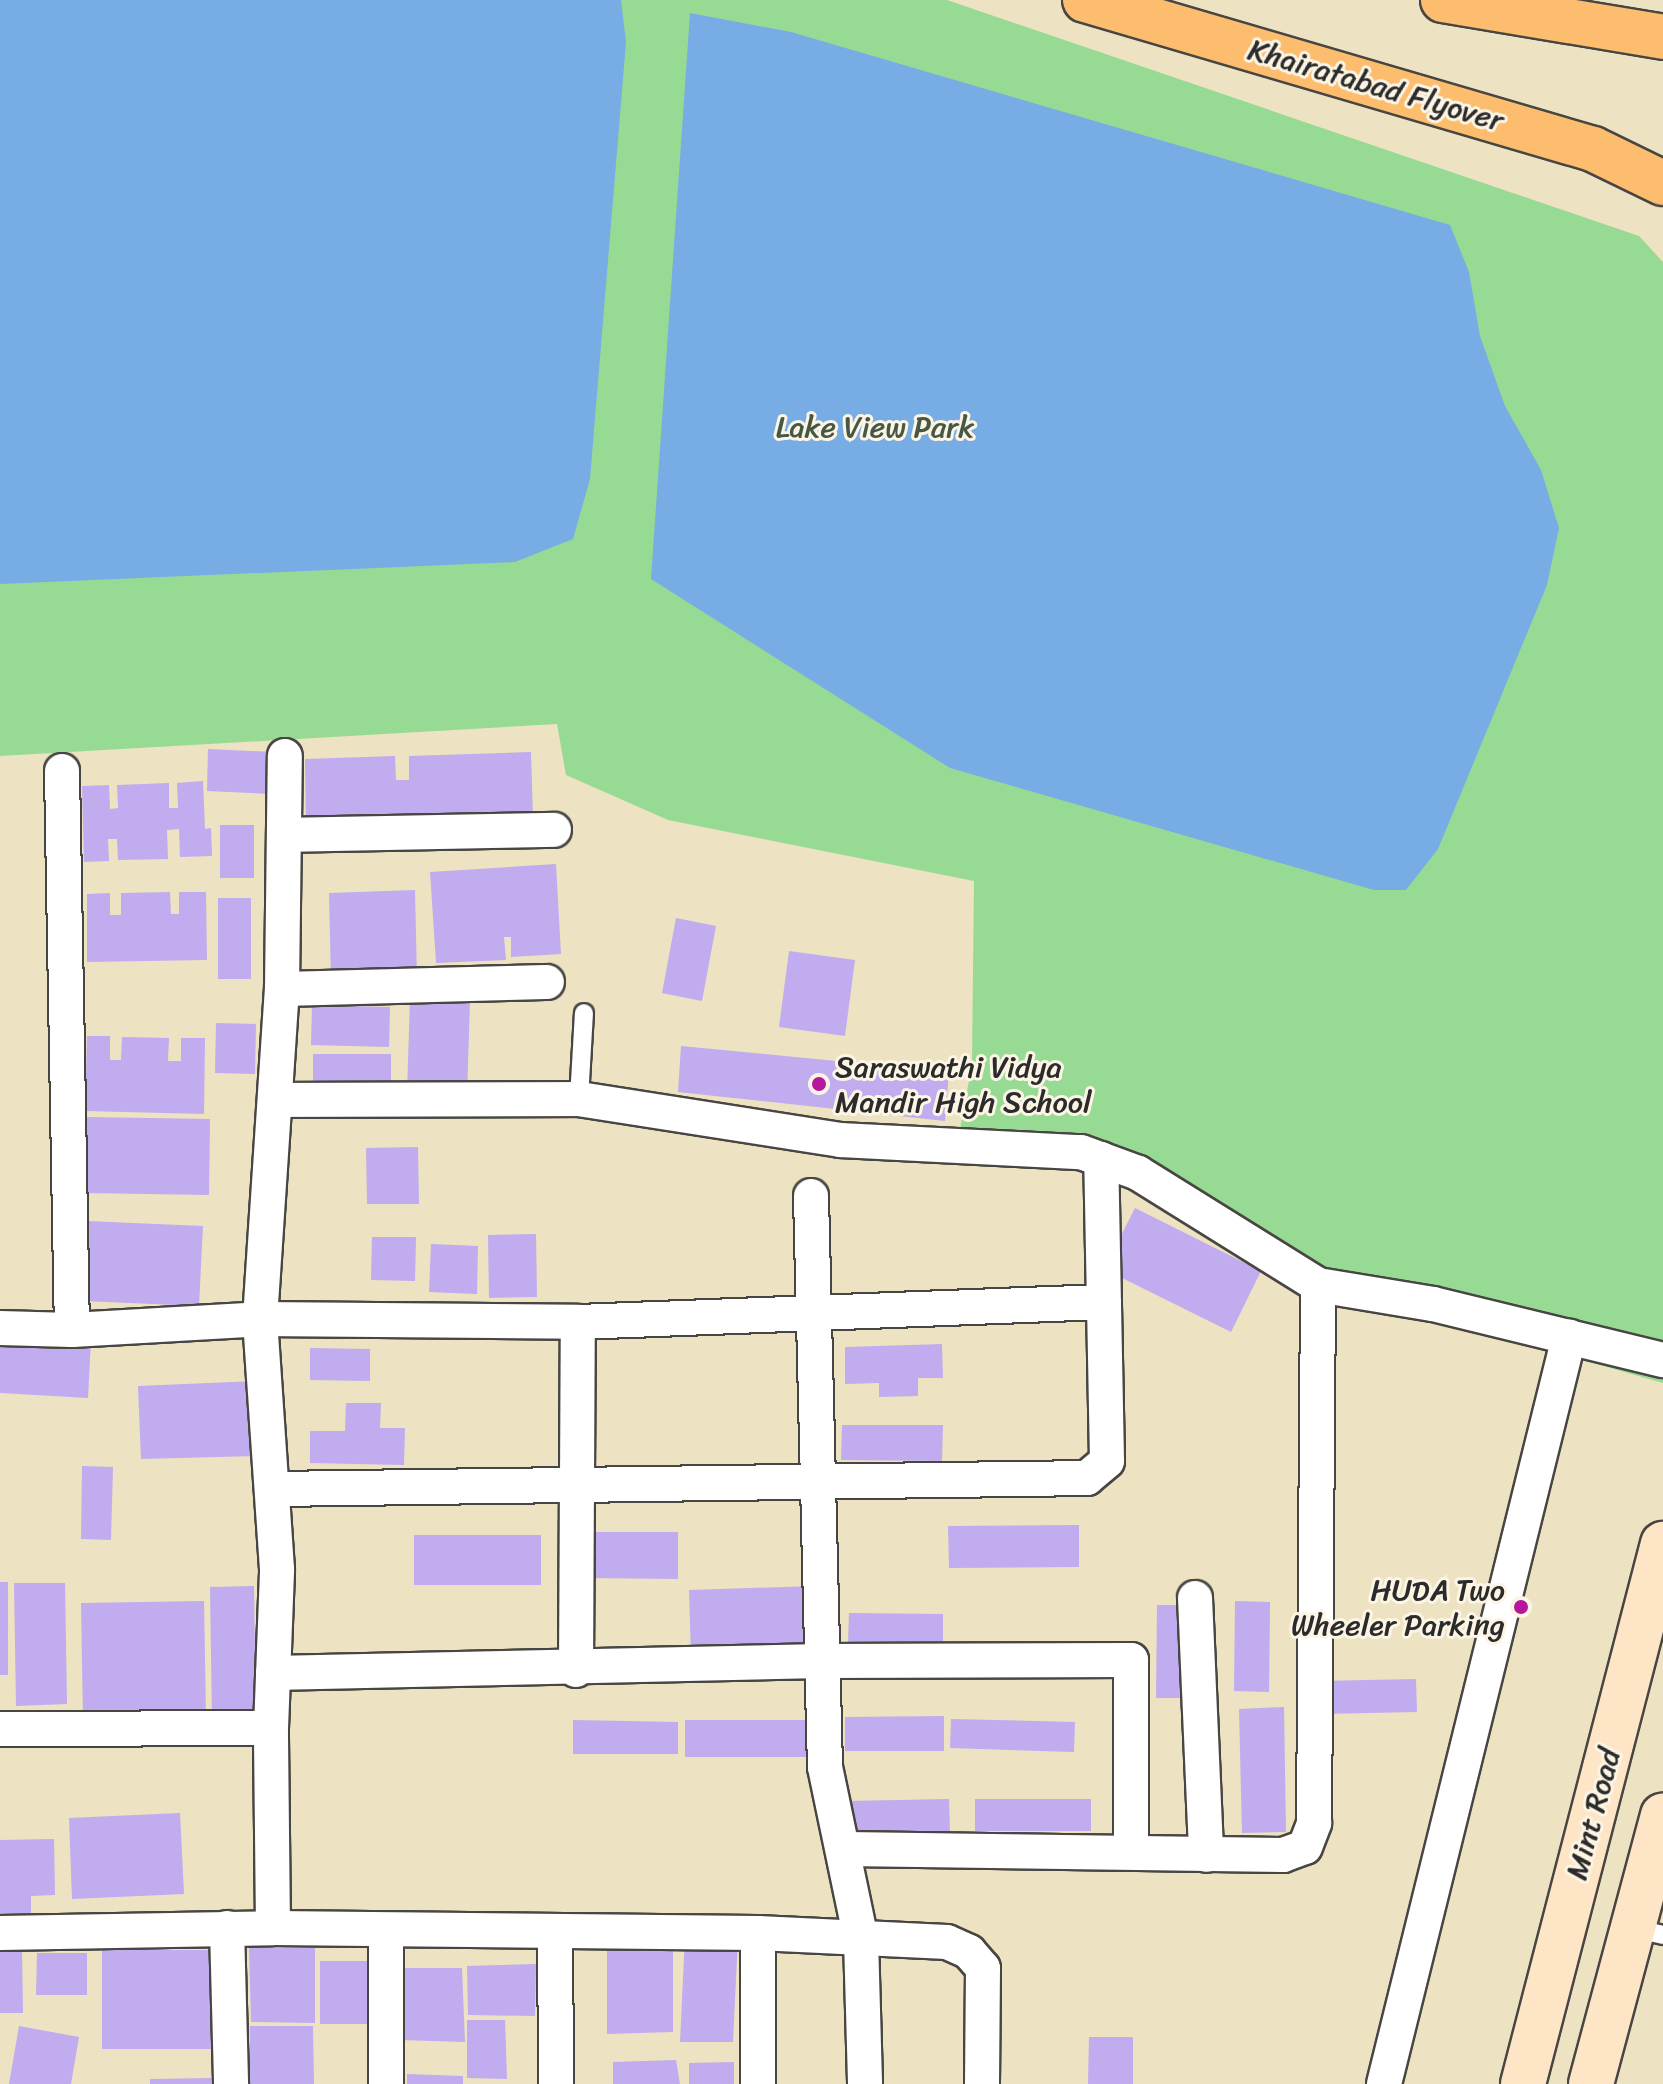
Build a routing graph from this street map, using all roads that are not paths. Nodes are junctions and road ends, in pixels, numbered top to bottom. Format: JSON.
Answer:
{"nodes":[{"id":1,"x":1085,"y":0,"type":"edge"},
{"id":2,"x":1443,"y":0,"type":"edge"},
{"id":3,"x":1663,"y":37,"type":"edge"},
{"id":4,"x":1663,"y":183,"type":"edge"},
{"id":5,"x":285,"y":756,"type":"dead end"},
{"id":6,"x":62,"y":771,"type":"dead end"},
{"id":7,"x":554,"y":830,"type":"dead end"},
{"id":8,"x":284,"y":835,"type":"junction"},
{"id":9,"x":547,"y":982,"type":"dead end"},
{"id":10,"x":282,"y":989,"type":"junction"},
{"id":11,"x":584,"y":1013,"type":"dead end"},
{"id":12,"x":579,"y":1099,"type":"junction"},
{"id":13,"x":276,"y":1100,"type":"junction"},
{"id":14,"x":1101,"y":1159,"type":"junction"},
{"id":15,"x":811,"y":1196,"type":"dead end"},
{"id":16,"x":1318,"y":1285,"type":"junction"},
{"id":17,"x":1104,"y":1302,"type":"junction"},
{"id":18,"x":814,"y":1310,"type":"junction"},
{"id":19,"x":260,"y":1319,"type":"junction"},
{"id":20,"x":578,"y":1322,"type":"junction"},
{"id":21,"x":0,"y":1328,"type":"edge"},
{"id":22,"x":72,"y":1330,"type":"junction"},
{"id":23,"x":1569,"y":1337,"type":"junction"},
{"id":24,"x":1663,"y":1360,"type":"edge"},
{"id":25,"x":818,"y":1481,"type":"junction"},
{"id":26,"x":580,"y":1484,"type":"junction"},
{"id":27,"x":273,"y":1489,"type":"junction"},
{"id":28,"x":1663,"y":1544,"type":"edge"},
{"id":29,"x":1195,"y":1598,"type":"dead end"},
{"id":30,"x":823,"y":1661,"type":"junction"},
{"id":31,"x":576,"y":1670,"type":"junction"},
{"id":32,"x":273,"y":1673,"type":"junction"},
{"id":33,"x":271,"y":1728,"type":"junction"},
{"id":34,"x":0,"y":1729,"type":"edge"},
{"id":35,"x":1663,"y":1815,"type":"edge"},
{"id":36,"x":845,"y":1849,"type":"junction"},
{"id":37,"x":1131,"y":1851,"type":"junction"},
{"id":38,"x":1206,"y":1855,"type":"junction"},
{"id":39,"x":227,"y":1928,"type":"junction"},
{"id":40,"x":273,"y":1928,"type":"junction"},
{"id":41,"x":386,"y":1931,"type":"junction"},
{"id":42,"x":555,"y":1932,"type":"junction"},
{"id":43,"x":1648,"y":1932,"type":"edge"},
{"id":44,"x":0,"y":1933,"type":"edge"},
{"id":45,"x":758,"y":1933,"type":"junction"},
{"id":46,"x":861,"y":1939,"type":"junction"},
{"id":47,"x":231,"y":2084,"type":"edge"},
{"id":48,"x":386,"y":2084,"type":"edge"},
{"id":49,"x":556,"y":2084,"type":"edge"},
{"id":50,"x":758,"y":2084,"type":"edge"},
{"id":51,"x":865,"y":2084,"type":"edge"},
{"id":52,"x":982,"y":2084,"type":"edge"},
{"id":53,"x":1384,"y":2084,"type":"edge"},
{"id":54,"x":1523,"y":2084,"type":"edge"},
{"id":55,"x":1591,"y":2084,"type":"edge"}],
"edges":[{"from":1,"to":4,"type":"main road","name":"Khairatabad Flyover"},
{"from":2,"to":3,"type":"main road"},
{"from":5,"to":8,"type":"street"},
{"from":6,"to":22,"type":"street"},
{"from":7,"to":8,"type":"street"},
{"from":8,"to":10,"type":"street"},
{"from":9,"to":10,"type":"street"},
{"from":10,"to":13,"type":"street"},
{"from":11,"to":12,"type":"lane"},
{"from":12,"to":13,"type":"street"},
{"from":12,"to":14,"type":"street"},
{"from":13,"to":19,"type":"street"},
{"from":14,"to":16,"type":"street"},
{"from":14,"to":17,"type":"street"},
{"from":15,"to":18,"type":"street"},
{"from":16,"to":23,"type":"street"},
{"from":16,"to":38,"type":"street"},
{"from":17,"to":18,"type":"street"},
{"from":17,"to":25,"type":"street"},
{"from":18,"to":20,"type":"street"},
{"from":18,"to":25,"type":"street"},
{"from":19,"to":20,"type":"street"},
{"from":19,"to":22,"type":"street"},
{"from":19,"to":27,"type":"street"},
{"from":20,"to":26,"type":"street"},
{"from":21,"to":22,"type":"street"},
{"from":23,"to":24,"type":"street"},
{"from":23,"to":53,"type":"street"},
{"from":25,"to":26,"type":"street"},
{"from":25,"to":30,"type":"street"},
{"from":26,"to":27,"type":"street"},
{"from":26,"to":31,"type":"street"},
{"from":27,"to":32,"type":"street"},
{"from":28,"to":54,"type":"street","name":"Mint Road"},
{"from":29,"to":38,"type":"street"},
{"from":30,"to":31,"type":"street"},
{"from":30,"to":36,"type":"street"},
{"from":30,"to":37,"type":"street"},
{"from":31,"to":32,"type":"street"},
{"from":32,"to":33,"type":"street"},
{"from":33,"to":34,"type":"street"},
{"from":33,"to":40,"type":"street"},
{"from":35,"to":43,"type":"street"},
{"from":36,"to":37,"type":"street"},
{"from":36,"to":46,"type":"street"},
{"from":37,"to":38,"type":"street"},
{"from":39,"to":40,"type":"street"},
{"from":39,"to":44,"type":"street"},
{"from":39,"to":47,"type":"street"},
{"from":40,"to":41,"type":"street"},
{"from":41,"to":42,"type":"street"},
{"from":41,"to":48,"type":"street"},
{"from":42,"to":45,"type":"street"},
{"from":42,"to":49,"type":"street"},
{"from":43,"to":55,"type":"street"},
{"from":45,"to":46,"type":"street"},
{"from":45,"to":50,"type":"street"},
{"from":46,"to":51,"type":"street"},
{"from":46,"to":52,"type":"street"}]}
